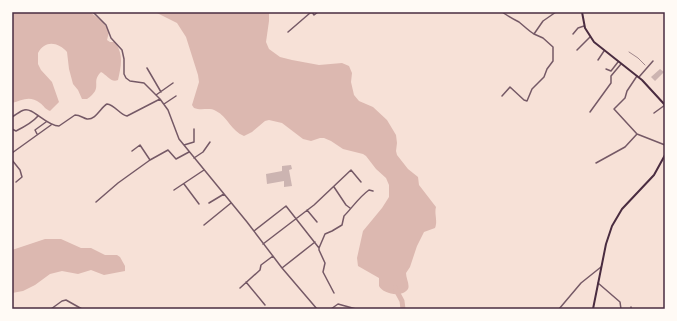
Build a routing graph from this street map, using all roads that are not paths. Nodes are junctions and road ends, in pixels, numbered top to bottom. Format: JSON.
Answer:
{"nodes":[{"id":1,"x":93,"y":12,"type":"edge"},
{"id":2,"x":318,"y":12,"type":"edge"},
{"id":3,"x":502,"y":12,"type":"edge"},
{"id":4,"x":556,"y":12,"type":"edge"},
{"id":5,"x":582,"y":12,"type":"edge"},
{"id":6,"x":584,"y":26,"type":"junction"},
{"id":7,"x":288,"y":32,"type":"dead end"},
{"id":8,"x":534,"y":34,"type":"junction"},
{"id":9,"x":573,"y":34,"type":"dead end"},
{"id":10,"x":590,"y":37,"type":"junction"},
{"id":11,"x":577,"y":50,"type":"dead end"},
{"id":12,"x":604,"y":51,"type":"junction"},
{"id":13,"x":598,"y":60,"type":"dead end"},
{"id":14,"x":654,"y":61,"type":"dead end"},
{"id":15,"x":618,"y":62,"type":"junction"},
{"id":16,"x":621,"y":64,"type":"junction"},
{"id":17,"x":147,"y":68,"type":"dead end"},
{"id":18,"x":606,"y":69,"type":"dead end"},
{"id":19,"x":638,"y":76,"type":"junction"},
{"id":20,"x":173,"y":84,"type":"dead end"},
{"id":21,"x":602,"y":89,"type":"dead end"},
{"id":22,"x":161,"y":92,"type":"junction"},
{"id":23,"x":605,"y":92,"type":"junction"},
{"id":24,"x":156,"y":95,"type":"junction"},
{"id":25,"x":176,"y":96,"type":"dead end"},
{"id":26,"x":502,"y":96,"type":"dead end"},
{"id":27,"x":160,"y":99,"type":"junction"},
{"id":28,"x":164,"y":104,"type":"junction"},
{"id":29,"x":665,"y":105,"type":"edge"},
{"id":30,"x":590,"y":112,"type":"dead end"},
{"id":31,"x":654,"y":113,"type":"dead end"},
{"id":32,"x":12,"y":116,"type":"edge"},
{"id":33,"x":38,"y":116,"type":"junction"},
{"id":34,"x":46,"y":122,"type":"junction"},
{"id":35,"x":51,"y":125,"type":"junction"},
{"id":36,"x":12,"y":129,"type":"edge"},
{"id":37,"x":194,"y":129,"type":"dead end"},
{"id":38,"x":637,"y":134,"type":"junction"},
{"id":39,"x":38,"y":135,"type":"junction"},
{"id":40,"x":210,"y":142,"type":"dead end"},
{"id":41,"x":184,"y":145,"type":"junction"},
{"id":42,"x":665,"y":145,"type":"edge"},
{"id":43,"x":132,"y":151,"type":"dead end"},
{"id":44,"x":189,"y":152,"type":"junction"},
{"id":45,"x":12,"y":153,"type":"edge"},
{"id":46,"x":665,"y":157,"type":"edge"},
{"id":47,"x":194,"y":158,"type":"junction"},
{"id":48,"x":12,"y":160,"type":"edge"},
{"id":49,"x":150,"y":160,"type":"junction"},
{"id":50,"x":596,"y":163,"type":"dead end"},
{"id":51,"x":204,"y":170,"type":"junction"},
{"id":52,"x":16,"y":182,"type":"dead end"},
{"id":53,"x":361,"y":182,"type":"dead end"},
{"id":54,"x":184,"y":184,"type":"junction"},
{"id":55,"x":334,"y":186,"type":"junction"},
{"id":56,"x":174,"y":190,"type":"dead end"},
{"id":57,"x":373,"y":191,"type":"dead end"},
{"id":58,"x":224,"y":194,"type":"junction"},
{"id":59,"x":96,"y":202,"type":"dead end"},
{"id":60,"x":231,"y":202,"type":"junction"},
{"id":61,"x":209,"y":203,"type":"dead end"},
{"id":62,"x":199,"y":204,"type":"dead end"},
{"id":63,"x":350,"y":208,"type":"junction"},
{"id":64,"x":307,"y":210,"type":"junction"},
{"id":65,"x":295,"y":219,"type":"junction"},
{"id":66,"x":317,"y":222,"type":"dead end"},
{"id":67,"x":204,"y":225,"type":"dead end"},
{"id":68,"x":254,"y":231,"type":"junction"},
{"id":69,"x":315,"y":242,"type":"junction"},
{"id":70,"x":263,"y":244,"type":"junction"},
{"id":71,"x":319,"y":248,"type":"junction"},
{"id":72,"x":273,"y":256,"type":"junction"},
{"id":73,"x":282,"y":268,"type":"junction"},
{"id":74,"x":601,"y":268,"type":"junction"},
{"id":75,"x":246,"y":282,"type":"junction"},
{"id":76,"x":598,"y":283,"type":"junction"},
{"id":77,"x":240,"y":288,"type":"dead end"},
{"id":78,"x":334,"y":293,"type":"dead end"},
{"id":79,"x":265,"y":306,"type":"dead end"},
{"id":80,"x":51,"y":309,"type":"edge"},
{"id":81,"x":82,"y":309,"type":"edge"},
{"id":82,"x":317,"y":309,"type":"edge"},
{"id":83,"x":330,"y":309,"type":"edge"},
{"id":84,"x":356,"y":309,"type":"edge"},
{"id":85,"x":559,"y":309,"type":"edge"},
{"id":86,"x":593,"y":309,"type":"edge"},
{"id":87,"x":621,"y":309,"type":"edge"}],
"edges":[{"from":1,"to":24,"type":"street"},
{"from":2,"to":7,"type":"street"},
{"from":3,"to":8,"type":"street"},
{"from":4,"to":8,"type":"street"},
{"from":5,"to":6,"type":"main road"},
{"from":6,"to":9,"type":"street"},
{"from":6,"to":10,"type":"main road"},
{"from":8,"to":26,"type":"street"},
{"from":10,"to":11,"type":"street"},
{"from":10,"to":12,"type":"main road"},
{"from":12,"to":13,"type":"street"},
{"from":12,"to":15,"type":"main road"},
{"from":14,"to":19,"type":"street"},
{"from":15,"to":16,"type":"main road"},
{"from":15,"to":18,"type":"street"},
{"from":16,"to":19,"type":"main road"},
{"from":16,"to":23,"type":"street"},
{"from":17,"to":22,"type":"street"},
{"from":19,"to":29,"type":"main road"},
{"from":19,"to":38,"type":"street"},
{"from":20,"to":22,"type":"street"},
{"from":21,"to":23,"type":"street"},
{"from":22,"to":24,"type":"street"},
{"from":23,"to":30,"type":"street"},
{"from":24,"to":27,"type":"street"},
{"from":25,"to":28,"type":"street"},
{"from":27,"to":28,"type":"street"},
{"from":27,"to":35,"type":"street"},
{"from":28,"to":41,"type":"street"},
{"from":29,"to":31,"type":"street"},
{"from":32,"to":33,"type":"street"},
{"from":33,"to":34,"type":"street"},
{"from":33,"to":36,"type":"street"},
{"from":34,"to":35,"type":"street"},
{"from":34,"to":39,"type":"street"},
{"from":35,"to":39,"type":"street"},
{"from":37,"to":41,"type":"street"},
{"from":38,"to":42,"type":"street"},
{"from":38,"to":50,"type":"street"},
{"from":39,"to":45,"type":"street"},
{"from":40,"to":47,"type":"street"},
{"from":41,"to":44,"type":"street"},
{"from":43,"to":49,"type":"street"},
{"from":44,"to":47,"type":"street"},
{"from":44,"to":49,"type":"street"},
{"from":46,"to":74,"type":"main road"},
{"from":47,"to":51,"type":"street"},
{"from":48,"to":52,"type":"street"},
{"from":49,"to":59,"type":"street"},
{"from":51,"to":54,"type":"street"},
{"from":51,"to":58,"type":"street"},
{"from":53,"to":55,"type":"street"},
{"from":54,"to":56,"type":"street"},
{"from":54,"to":62,"type":"street"},
{"from":55,"to":63,"type":"street"},
{"from":55,"to":64,"type":"street"},
{"from":57,"to":63,"type":"street"},
{"from":58,"to":60,"type":"street"},
{"from":58,"to":61,"type":"street"},
{"from":60,"to":67,"type":"street"},
{"from":60,"to":68,"type":"street"},
{"from":63,"to":71,"type":"street"},
{"from":64,"to":65,"type":"street"},
{"from":64,"to":66,"type":"street"},
{"from":65,"to":68,"type":"street"},
{"from":65,"to":69,"type":"street"},
{"from":65,"to":70,"type":"street"},
{"from":68,"to":70,"type":"street"},
{"from":69,"to":71,"type":"street"},
{"from":69,"to":73,"type":"street"},
{"from":70,"to":72,"type":"street"},
{"from":71,"to":78,"type":"street"},
{"from":72,"to":73,"type":"street"},
{"from":72,"to":75,"type":"street"},
{"from":73,"to":82,"type":"street"},
{"from":74,"to":76,"type":"main road"},
{"from":74,"to":85,"type":"street"},
{"from":75,"to":77,"type":"street"},
{"from":75,"to":79,"type":"street"},
{"from":76,"to":86,"type":"main road"},
{"from":76,"to":87,"type":"street"},
{"from":80,"to":81,"type":"street"},
{"from":83,"to":84,"type":"street"}]}
